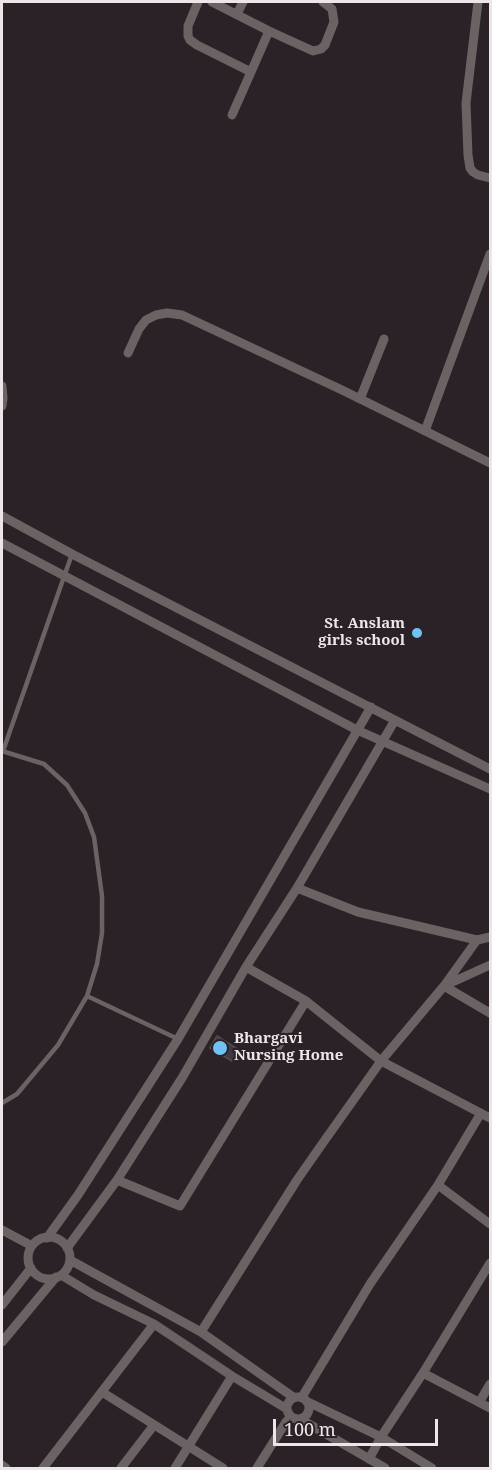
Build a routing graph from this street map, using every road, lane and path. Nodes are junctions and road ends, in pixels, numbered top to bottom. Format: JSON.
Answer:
{"nodes":[{"id":1,"x":198,"y":2,"type":"edge"},
{"id":2,"x":212,"y":2,"type":"edge"},
{"id":3,"x":243,"y":2,"type":"edge"},
{"id":4,"x":323,"y":2,"type":"edge"},
{"id":5,"x":478,"y":2,"type":"edge"},
{"id":6,"x":237,"y":14,"type":"junction"},
{"id":7,"x":269,"y":31,"type":"junction"},
{"id":8,"x":251,"y":72,"type":"junction"},
{"id":9,"x":232,"y":115,"type":"dead end"},
{"id":10,"x":490,"y":178,"type":"edge"},
{"id":11,"x":490,"y":254,"type":"edge"},
{"id":12,"x":384,"y":339,"type":"dead end"},
{"id":13,"x":128,"y":353,"type":"dead end"},
{"id":14,"x":2,"y":386,"type":"edge"},
{"id":15,"x":360,"y":399,"type":"junction"},
{"id":16,"x":2,"y":406,"type":"edge"},
{"id":17,"x":425,"y":431,"type":"junction"},
{"id":18,"x":490,"y":463,"type":"edge"},
{"id":19,"x":2,"y":516,"type":"edge"},
{"id":20,"x":2,"y":543,"type":"edge"},
{"id":21,"x":72,"y":554,"type":"junction"},
{"id":22,"x":65,"y":576,"type":"junction"},
{"id":23,"x":371,"y":707,"type":"junction"},
{"id":24,"x":395,"y":720,"type":"junction"},
{"id":25,"x":357,"y":730,"type":"junction"},
{"id":26,"x":382,"y":741,"type":"junction"},
{"id":27,"x":2,"y":751,"type":"edge"},
{"id":28,"x":490,"y":770,"type":"edge"},
{"id":29,"x":490,"y":789,"type":"edge"},
{"id":30,"x":297,"y":888,"type":"junction"},
{"id":31,"x":490,"y":938,"type":"edge"},
{"id":32,"x":477,"y":940,"type":"junction"},
{"id":33,"x":490,"y":965,"type":"edge"},
{"id":34,"x":246,"y":967,"type":"junction"},
{"id":35,"x":444,"y":986,"type":"junction"},
{"id":36,"x":87,"y":996,"type":"junction"},
{"id":37,"x":306,"y":1001,"type":"junction"},
{"id":38,"x":490,"y":1013,"type":"edge"},
{"id":39,"x":178,"y":1039,"type":"junction"},
{"id":40,"x":381,"y":1061,"type":"junction"},
{"id":41,"x":2,"y":1103,"type":"edge"},
{"id":42,"x":481,"y":1113,"type":"junction"},
{"id":43,"x":490,"y":1118,"type":"edge"},
{"id":44,"x":117,"y":1180,"type":"junction"},
{"id":45,"x":438,"y":1185,"type":"junction"},
{"id":46,"x":490,"y":1224,"type":"edge"},
{"id":47,"x":2,"y":1230,"type":"edge"},
{"id":48,"x":47,"y":1238,"type":"junction"},
{"id":49,"x":32,"y":1246,"type":"junction"},
{"id":50,"x":67,"y":1248,"type":"junction"},
{"id":51,"x":69,"y":1260,"type":"junction"},
{"id":52,"x":490,"y":1263,"type":"edge"},
{"id":53,"x":31,"y":1268,"type":"junction"},
{"id":54,"x":59,"y":1276,"type":"junction"},
{"id":55,"x":2,"y":1305,"type":"edge"},
{"id":56,"x":154,"y":1324,"type":"junction"},
{"id":57,"x":201,"y":1332,"type":"junction"},
{"id":58,"x":2,"y":1342,"type":"edge"},
{"id":59,"x":423,"y":1373,"type":"junction"},
{"id":60,"x":232,"y":1376,"type":"junction"},
{"id":61,"x":490,"y":1384,"type":"edge"},
{"id":62,"x":102,"y":1392,"type":"junction"},
{"id":63,"x":301,"y":1399,"type":"junction"},
{"id":64,"x":480,"y":1401,"type":"junction"},
{"id":65,"x":490,"y":1408,"type":"edge"},
{"id":66,"x":293,"y":1415,"type":"junction"},
{"id":67,"x":153,"y":1425,"type":"junction"},
{"id":68,"x":381,"y":1437,"type":"junction"},
{"id":69,"x":189,"y":1447,"type":"junction"},
{"id":70,"x":369,"y":1459,"type":"junction"},
{"id":71,"x":2,"y":1466,"type":"edge"},
{"id":72,"x":6,"y":1468,"type":"edge"},
{"id":73,"x":43,"y":1468,"type":"edge"},
{"id":74,"x":121,"y":1468,"type":"edge"},
{"id":75,"x":175,"y":1468,"type":"edge"},
{"id":76,"x":223,"y":1468,"type":"edge"},
{"id":77,"x":257,"y":1468,"type":"edge"},
{"id":78,"x":385,"y":1468,"type":"edge"},
{"id":79,"x":432,"y":1468,"type":"edge"}],
"edges":[{"from":1,"to":8,"type":"street"},
{"from":2,"to":6,"type":"street"},
{"from":3,"to":6,"type":"street"},
{"from":4,"to":7,"type":"street"},
{"from":5,"to":10,"type":"street"},
{"from":6,"to":7,"type":"street"},
{"from":7,"to":8,"type":"street"},
{"from":8,"to":9,"type":"street"},
{"from":11,"to":17,"type":"street"},
{"from":12,"to":15,"type":"street"},
{"from":13,"to":15,"type":"street"},
{"from":14,"to":16,"type":"street"},
{"from":15,"to":17,"type":"street"},
{"from":17,"to":18,"type":"street"},
{"from":19,"to":21,"type":"street"},
{"from":20,"to":22,"type":"street"},
{"from":21,"to":22,"type":"lane"},
{"from":21,"to":23,"type":"street"},
{"from":22,"to":25,"type":"street"},
{"from":22,"to":27,"type":"lane"},
{"from":23,"to":24,"type":"street"},
{"from":23,"to":25,"type":"street"},
{"from":24,"to":26,"type":"street"},
{"from":24,"to":28,"type":"street"},
{"from":25,"to":26,"type":"street"},
{"from":25,"to":39,"type":"street"},
{"from":26,"to":29,"type":"street"},
{"from":26,"to":30,"type":"street"},
{"from":27,"to":36,"type":"lane"},
{"from":30,"to":32,"type":"street"},
{"from":30,"to":34,"type":"street"},
{"from":31,"to":32,"type":"street"},
{"from":32,"to":35,"type":"street"},
{"from":33,"to":35,"type":"street"},
{"from":34,"to":37,"type":"street"},
{"from":34,"to":44,"type":"street"},
{"from":35,"to":38,"type":"street"},
{"from":35,"to":40,"type":"street"},
{"from":36,"to":39,"type":"lane"},
{"from":36,"to":41,"type":"lane"},
{"from":37,"to":40,"type":"street"},
{"from":37,"to":44,"type":"street"},
{"from":39,"to":48,"type":"street"},
{"from":40,"to":42,"type":"street"},
{"from":40,"to":57,"type":"street"},
{"from":42,"to":43,"type":"street"},
{"from":42,"to":45,"type":"street"},
{"from":44,"to":50,"type":"street"},
{"from":45,"to":46,"type":"street"},
{"from":45,"to":63,"type":"street"},
{"from":47,"to":49,"type":"street"},
{"from":48,"to":49,"type":"street"},
{"from":48,"to":50,"type":"street"},
{"from":49,"to":53,"type":"street"},
{"from":50,"to":51,"type":"street"},
{"from":51,"to":54,"type":"street"},
{"from":51,"to":57,"type":"street"},
{"from":52,"to":59,"type":"street"},
{"from":53,"to":54,"type":"street"},
{"from":53,"to":55,"type":"street"},
{"from":54,"to":56,"type":"street"},
{"from":54,"to":58,"type":"street"},
{"from":56,"to":60,"type":"street"},
{"from":56,"to":62,"type":"street"},
{"from":57,"to":63,"type":"street"},
{"from":59,"to":64,"type":"street"},
{"from":59,"to":68,"type":"street"},
{"from":60,"to":66,"type":"street"},
{"from":60,"to":69,"type":"street"},
{"from":61,"to":64,"type":"street"},
{"from":62,"to":67,"type":"street"},
{"from":62,"to":73,"type":"street"},
{"from":63,"to":66,"type":"street"},
{"from":63,"to":66,"type":"street"},
{"from":63,"to":68,"type":"street"},
{"from":64,"to":65,"type":"street"},
{"from":66,"to":70,"type":"street"},
{"from":66,"to":77,"type":"street"},
{"from":67,"to":69,"type":"street"},
{"from":67,"to":74,"type":"street"},
{"from":68,"to":70,"type":"street"},
{"from":68,"to":79,"type":"street"},
{"from":69,"to":75,"type":"street"},
{"from":69,"to":76,"type":"street"},
{"from":70,"to":78,"type":"street"},
{"from":71,"to":72,"type":"street"}]}
